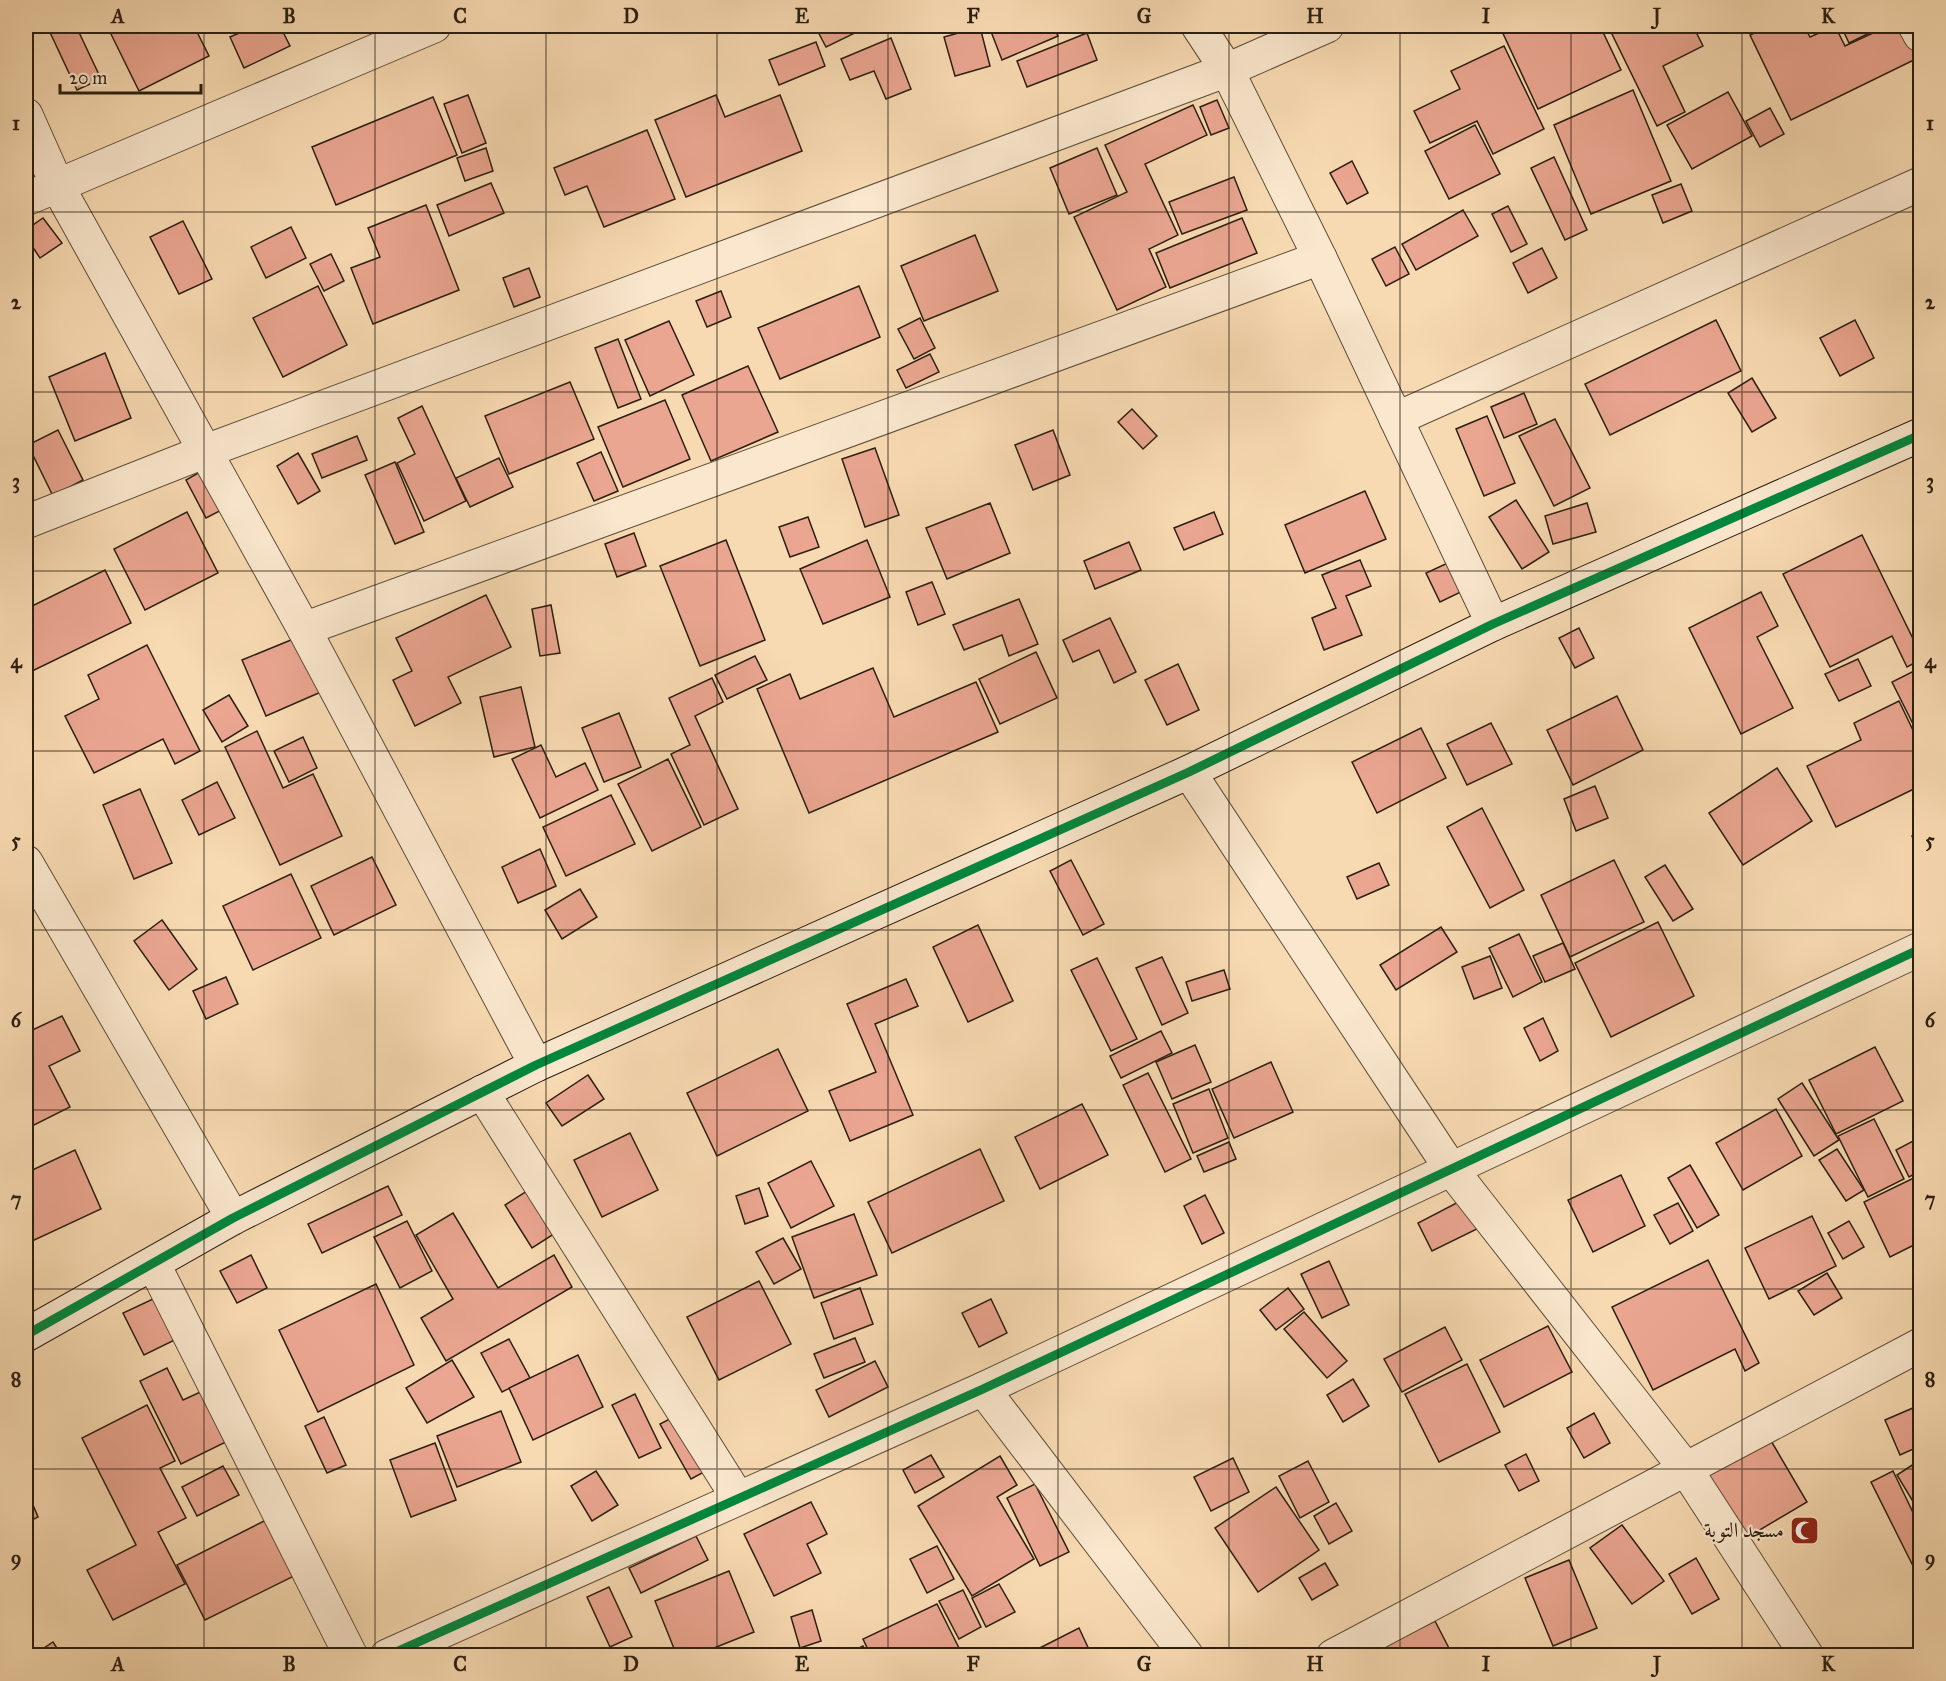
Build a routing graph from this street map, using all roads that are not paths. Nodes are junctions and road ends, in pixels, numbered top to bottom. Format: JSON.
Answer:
{"nodes":[{"id":1,"x":434,"y":26,"type":"edge"},
{"id":2,"x":1198,"y":26,"type":"edge"},
{"id":3,"x":1327,"y":26,"type":"edge"},
{"id":4,"x":1915,"y":26,"type":"edge"},
{"id":5,"x":1920,"y":35,"type":"edge"},
{"id":6,"x":1227,"y":70,"type":"junction"},
{"id":7,"x":26,"y":115,"type":"edge"},
{"id":8,"x":1920,"y":184,"type":"edge"},
{"id":9,"x":58,"y":187,"type":"junction"},
{"id":10,"x":26,"y":199,"type":"edge"},
{"id":11,"x":1320,"y":258,"type":"junction"},
{"id":12,"x":1396,"y":419,"type":"junction"},
{"id":13,"x":1920,"y":435,"type":"edge"},
{"id":14,"x":206,"y":451,"type":"junction"},
{"id":15,"x":26,"y":522,"type":"edge"},
{"id":16,"x":1493,"y":624,"type":"junction"},
{"id":17,"x":304,"y":629,"type":"junction"},
{"id":18,"x":1189,"y":772,"type":"junction"},
{"id":19,"x":26,"y":862,"type":"edge"},
{"id":20,"x":1920,"y":949,"type":"edge"},
{"id":21,"x":536,"y":1065,"type":"junction"},
{"id":22,"x":482,"y":1092,"type":"junction"},
{"id":23,"x":1451,"y":1169,"type":"junction"},
{"id":24,"x":233,"y":1218,"type":"junction"},
{"id":25,"x":154,"y":1264,"type":"junction"},
{"id":26,"x":26,"y":1335,"type":"edge"},
{"id":27,"x":1920,"y":1345,"type":"edge"},
{"id":28,"x":983,"y":1389,"type":"junction"},
{"id":29,"x":1685,"y":1468,"type":"junction"},
{"id":30,"x":738,"y":1498,"type":"junction"},
{"id":31,"x":351,"y":1656,"type":"edge"},
{"id":32,"x":387,"y":1656,"type":"edge"},
{"id":33,"x":1187,"y":1656,"type":"edge"},
{"id":34,"x":1333,"y":1656,"type":"edge"},
{"id":35,"x":1807,"y":1656,"type":"edge"}],
"edges":[{"from":1,"to":9,"type":"street"},
{"from":2,"to":6,"type":"street"},
{"from":3,"to":6,"type":"street"},
{"from":4,"to":5,"type":"street"},
{"from":6,"to":11,"type":"street"},
{"from":6,"to":14,"type":"street"},
{"from":7,"to":9,"type":"street"},
{"from":8,"to":12,"type":"street"},
{"from":9,"to":10,"type":"street"},
{"from":9,"to":14,"type":"street"},
{"from":11,"to":12,"type":"street"},
{"from":11,"to":17,"type":"street"},
{"from":12,"to":16,"type":"street"},
{"from":13,"to":16,"type":"street"},
{"from":14,"to":15,"type":"street"},
{"from":14,"to":17,"type":"street"},
{"from":16,"to":18,"type":"street"},
{"from":17,"to":21,"type":"street"},
{"from":18,"to":21,"type":"street"},
{"from":18,"to":23,"type":"street"},
{"from":19,"to":24,"type":"street"},
{"from":20,"to":23,"type":"street"},
{"from":21,"to":22,"type":"street"},
{"from":22,"to":24,"type":"street"},
{"from":22,"to":30,"type":"street"},
{"from":23,"to":28,"type":"street"},
{"from":23,"to":29,"type":"street"},
{"from":24,"to":25,"type":"street"},
{"from":25,"to":26,"type":"street"},
{"from":25,"to":31,"type":"street"},
{"from":27,"to":29,"type":"street"},
{"from":28,"to":30,"type":"street"},
{"from":28,"to":33,"type":"street"},
{"from":29,"to":34,"type":"street"},
{"from":29,"to":35,"type":"street"},
{"from":30,"to":32,"type":"street"}]}
